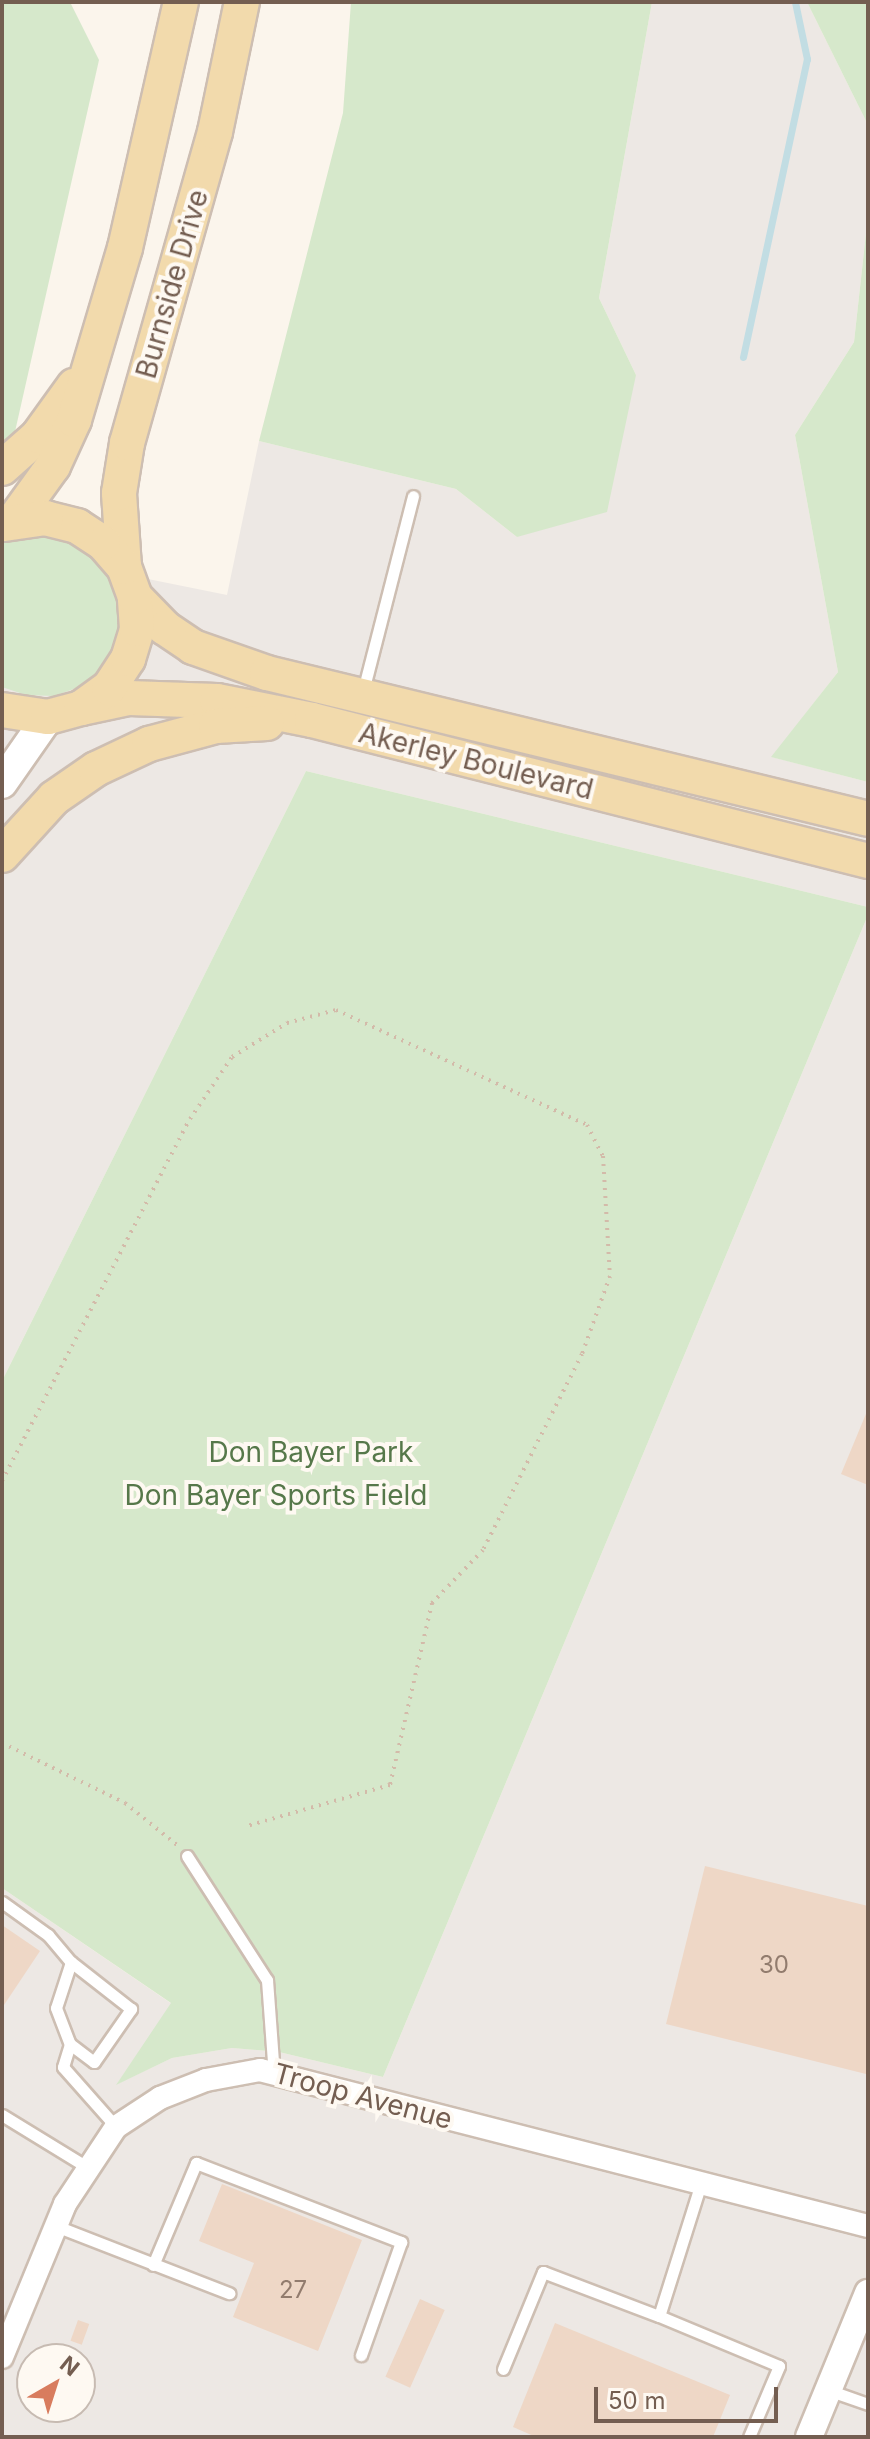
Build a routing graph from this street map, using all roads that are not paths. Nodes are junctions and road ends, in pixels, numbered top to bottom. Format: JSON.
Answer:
{"nodes":[{"id":1,"x":181,"y":2,"type":"edge"},
{"id":2,"x":242,"y":2,"type":"edge"},
{"id":3,"x":93,"y":359,"type":"junction"},
{"id":4,"x":2,"y":468,"type":"edge"},
{"id":5,"x":413,"y":496,"type":"dead end"},
{"id":6,"x":8,"y":523,"type":"edge"},
{"id":7,"x":129,"y":582,"type":"junction"},
{"id":8,"x":362,"y":696,"type":"junction"},
{"id":9,"x":81,"y":708,"type":"junction"},
{"id":10,"x":2,"y":710,"type":"edge"},
{"id":11,"x":48,"y":717,"type":"junction"},
{"id":12,"x":312,"y":720,"type":"junction"},
{"id":13,"x":2,"y":783,"type":"edge"},
{"id":14,"x":868,"y":819,"type":"edge"},
{"id":15,"x":2,"y":855,"type":"edge"},
{"id":16,"x":868,"y":861,"type":"edge"},
{"id":17,"x":187,"y":1856,"type":"road end"},
{"id":18,"x":2,"y":1902,"type":"edge"},
{"id":19,"x":71,"y":1962,"type":"junction"},
{"id":20,"x":70,"y":2044,"type":"junction"},
{"id":21,"x":274,"y":2075,"type":"junction"},
{"id":22,"x":2,"y":2115,"type":"edge"},
{"id":23,"x":116,"y":2127,"type":"junction"},
{"id":24,"x":87,"y":2167,"type":"junction"},
{"id":25,"x":701,"y":2183,"type":"junction"},
{"id":26,"x":56,"y":2226,"type":"junction"},
{"id":27,"x":868,"y":2226,"type":"edge"},
{"id":28,"x":153,"y":2265,"type":"junction"},
{"id":29,"x":229,"y":2293,"type":"dead end"},
{"id":30,"x":868,"y":2293,"type":"edge"},
{"id":31,"x":659,"y":2316,"type":"junction"},
{"id":32,"x":8,"y":2327,"type":"edge"},
{"id":33,"x":361,"y":2355,"type":"dead end"},
{"id":34,"x":2,"y":2357,"type":"edge"},
{"id":35,"x":503,"y":2369,"type":"dead end"},
{"id":36,"x":828,"y":2390,"type":"junction"},
{"id":37,"x":868,"y":2404,"type":"edge"},
{"id":38,"x":749,"y":2437,"type":"edge"},
{"id":39,"x":809,"y":2437,"type":"edge"}],
"edges":[{"from":1,"to":3,"type":"main road","name":"Burnside Drive"},
{"from":2,"to":7,"type":"main road","name":"Burnside Drive"},
{"from":3,"to":4,"type":"main road"},
{"from":3,"to":6,"type":"main road","name":"Burnside Drive"},
{"from":5,"to":8,"type":"lane"},
{"from":6,"to":7,"type":"main road","name":"Akerley Boulevard"},
{"from":7,"to":8,"type":"main road","name":"Akerley Boulevard"},
{"from":7,"to":9,"type":"main road","name":"Burnside Drive"},
{"from":8,"to":14,"type":"main road","name":"Akerley Boulevard"},
{"from":9,"to":11,"type":"main road","name":"Akerley Boulevard"},
{"from":9,"to":12,"type":"main road","name":"Akerley Boulevard"},
{"from":10,"to":11,"type":"main road"},
{"from":11,"to":13,"type":"main road"},
{"from":12,"to":15,"type":"main road"},
{"from":12,"to":16,"type":"main road","name":"Akerley Boulevard"},
{"from":17,"to":21,"type":"lane"},
{"from":18,"to":19,"type":"lane"},
{"from":19,"to":20,"type":"lane"},
{"from":19,"to":20,"type":"lane"},
{"from":20,"to":23,"type":"lane"},
{"from":21,"to":23,"type":"street","name":"Troop Avenue"},
{"from":21,"to":25,"type":"street","name":"Troop Avenue"},
{"from":22,"to":24,"type":"lane"},
{"from":23,"to":24,"type":"street","name":"Troop Avenue"},
{"from":24,"to":26,"type":"street","name":"Troop Avenue"},
{"from":25,"to":27,"type":"street","name":"Troop Avenue"},
{"from":25,"to":31,"type":"lane"},
{"from":26,"to":28,"type":"lane"},
{"from":26,"to":32,"type":"street","name":"Troop Avenue"},
{"from":28,"to":29,"type":"lane"},
{"from":28,"to":33,"type":"lane"},
{"from":30,"to":36,"type":"street"},
{"from":31,"to":35,"type":"lane"},
{"from":31,"to":38,"type":"lane"},
{"from":32,"to":34,"type":"street","name":"Troop Avenue"},
{"from":36,"to":37,"type":"lane"},
{"from":36,"to":39,"type":"street"}]}
